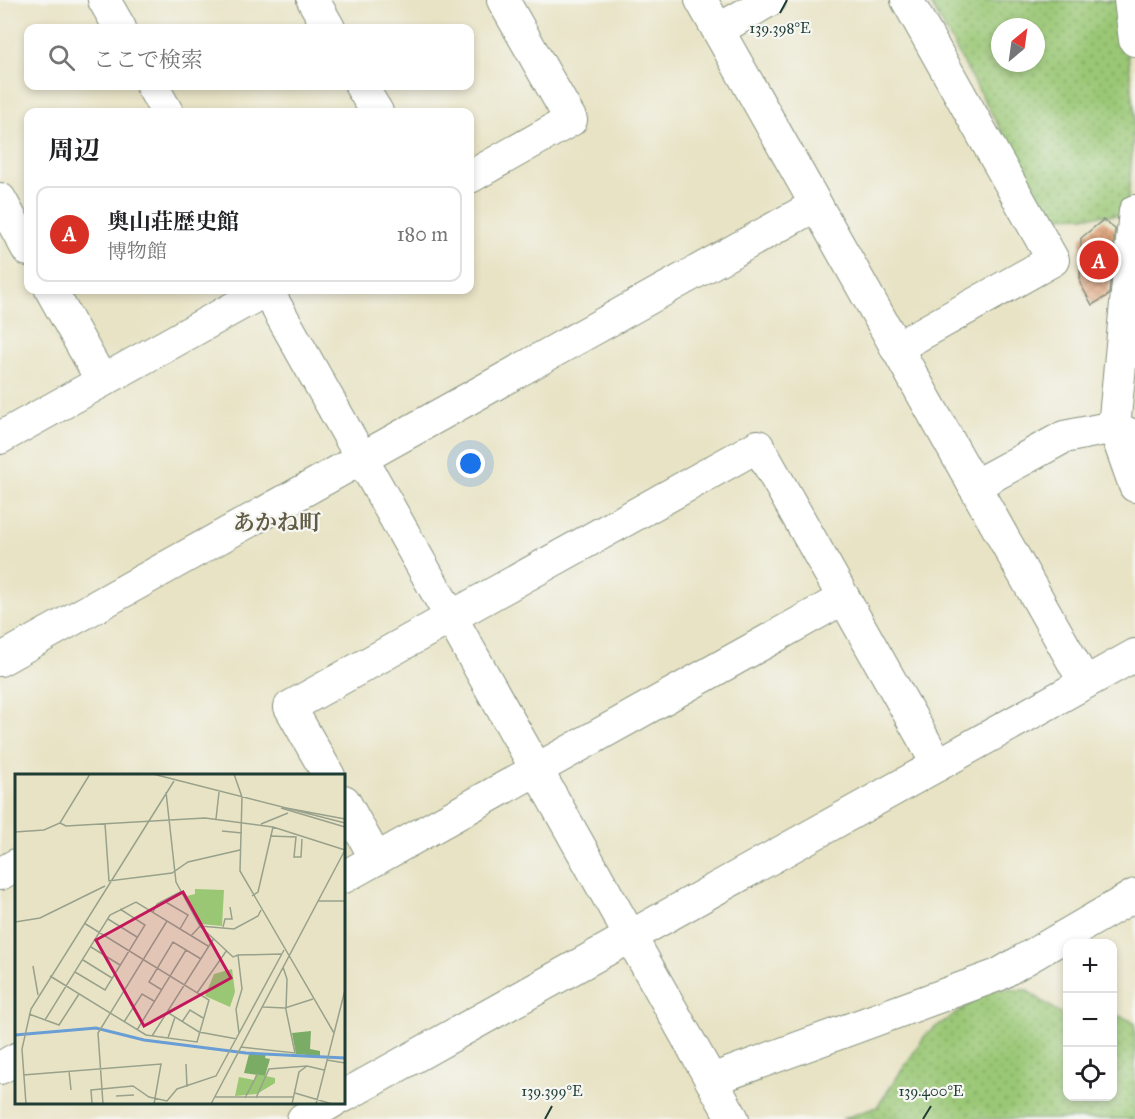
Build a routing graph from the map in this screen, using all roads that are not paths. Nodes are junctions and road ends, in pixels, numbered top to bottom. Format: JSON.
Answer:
{"nodes":[{"id":1,"x":104,"y":0,"type":"edge"},
{"id":2,"x":313,"y":0,"type":"edge"},
{"id":3,"x":503,"y":0,"type":"edge"},
{"id":4,"x":701,"y":0,"type":"edge"},
{"id":5,"x":770,"y":0,"type":"edge"},
{"id":6,"x":907,"y":0,"type":"edge"},
{"id":7,"x":1130,"y":0,"type":"edge"},
{"id":8,"x":118,"y":24,"type":"edge"},
{"id":9,"x":327,"y":24,"type":"edge"},
{"id":10,"x":718,"y":30,"type":"junction"},
{"id":11,"x":1135,"y":40,"type":"edge"},
{"id":12,"x":154,"y":90,"type":"edge"},
{"id":13,"x":363,"y":90,"type":"edge"},
{"id":14,"x":165,"y":108,"type":"edge"},
{"id":15,"x":375,"y":108,"type":"edge"},
{"id":16,"x":474,"y":175,"type":"edge"},
{"id":17,"x":0,"y":199,"type":"edge"},
{"id":18,"x":816,"y":205,"type":"junction"},
{"id":19,"x":1135,"y":212,"type":"edge"},
{"id":20,"x":24,"y":243,"type":"edge"},
{"id":21,"x":53,"y":294,"type":"edge"},
{"id":22,"x":259,"y":294,"type":"edge"},
{"id":23,"x":268,"y":294,"type":"edge"},
{"id":24,"x":896,"y":348,"type":"junction"},
{"id":25,"x":102,"y":381,"type":"junction"},
{"id":26,"x":1124,"y":432,"type":"edge"},
{"id":27,"x":0,"y":438,"type":"edge"},
{"id":28,"x":362,"y":459,"type":"junction"},
{"id":29,"x":974,"y":486,"type":"junction"},
{"id":30,"x":1135,"y":486,"type":"edge"},
{"id":31,"x":844,"y":598,"type":"junction"},
{"id":32,"x":451,"y":617,"type":"junction"},
{"id":33,"x":1135,"y":655,"type":"edge"},
{"id":34,"x":0,"y":660,"type":"edge"},
{"id":35,"x":1085,"y":683,"type":"junction"},
{"id":36,"x":938,"y":765,"type":"junction"},
{"id":37,"x":536,"y":770,"type":"junction"},
{"id":38,"x":328,"y":774,"type":"edge"},
{"id":39,"x":345,"y":803,"type":"edge"},
{"id":40,"x":376,"y":859,"type":"junction"},
{"id":41,"x":15,"y":866,"type":"edge"},
{"id":42,"x":0,"y":874,"type":"edge"},
{"id":43,"x":345,"y":876,"type":"edge"},
{"id":44,"x":1135,"y":895,"type":"edge"},
{"id":45,"x":630,"y":936,"type":"junction"},
{"id":46,"x":15,"y":1060,"type":"edge"},
{"id":47,"x":0,"y":1068,"type":"edge"},
{"id":48,"x":711,"y":1080,"type":"junction"},
{"id":49,"x":345,"y":1095,"type":"edge"},
{"id":50,"x":733,"y":1119,"type":"edge"}],
"edges":[{"from":1,"to":8,"type":"street"},
{"from":2,"to":9,"type":"street"},
{"from":3,"to":16,"type":"street"},
{"from":4,"to":10,"type":"street"},
{"from":5,"to":10,"type":"street"},
{"from":6,"to":24,"type":"street"},
{"from":7,"to":11,"type":"street"},
{"from":10,"to":18,"type":"street"},
{"from":12,"to":14,"type":"street"},
{"from":13,"to":15,"type":"street"},
{"from":17,"to":20,"type":"street"},
{"from":18,"to":24,"type":"street"},
{"from":18,"to":28,"type":"street"},
{"from":19,"to":26,"type":"street"},
{"from":21,"to":25,"type":"street"},
{"from":22,"to":25,"type":"street"},
{"from":23,"to":28,"type":"street"},
{"from":24,"to":29,"type":"street"},
{"from":25,"to":27,"type":"street"},
{"from":26,"to":29,"type":"street"},
{"from":26,"to":30,"type":"street"},
{"from":28,"to":32,"type":"street"},
{"from":28,"to":34,"type":"street"},
{"from":29,"to":35,"type":"street"},
{"from":31,"to":32,"type":"street"},
{"from":31,"to":36,"type":"street"},
{"from":31,"to":37,"type":"street"},
{"from":32,"to":37,"type":"street"},
{"from":32,"to":38,"type":"street"},
{"from":33,"to":35,"type":"street"},
{"from":35,"to":36,"type":"street"},
{"from":36,"to":45,"type":"street"},
{"from":37,"to":40,"type":"street"},
{"from":37,"to":45,"type":"street"},
{"from":39,"to":40,"type":"street"},
{"from":40,"to":43,"type":"street"},
{"from":41,"to":42,"type":"street"},
{"from":44,"to":48,"type":"street"},
{"from":45,"to":48,"type":"street"},
{"from":45,"to":49,"type":"street"},
{"from":46,"to":47,"type":"street"},
{"from":48,"to":50,"type":"street"}]}
